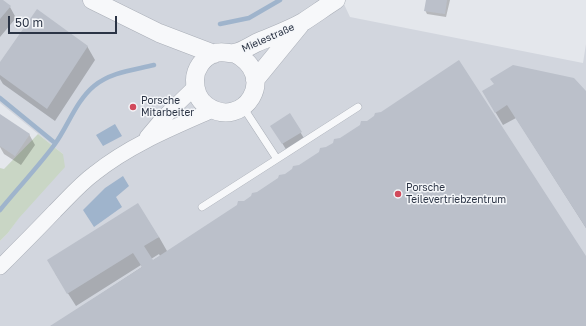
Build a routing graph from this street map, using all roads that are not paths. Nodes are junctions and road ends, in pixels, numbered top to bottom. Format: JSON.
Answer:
{"nodes":[{"id":1,"x":92,"y":0,"type":"edge"},
{"id":2,"x":336,"y":0,"type":"edge"},
{"id":3,"x":302,"y":22,"type":"junction"},
{"id":4,"x":159,"y":33,"type":"junction"},
{"id":5,"x":234,"y":53,"type":"junction"},
{"id":6,"x":214,"y":54,"type":"junction"},
{"id":7,"x":198,"y":67,"type":"junction"},
{"id":8,"x":256,"y":80,"type":"junction"},
{"id":9,"x":195,"y":87,"type":"junction"},
{"id":10,"x":243,"y":107,"type":"junction"},
{"id":11,"x":358,"y":107,"type":"dead end"},
{"id":12,"x":213,"y":110,"type":"junction"},
{"id":13,"x":141,"y":143,"type":"junction"},
{"id":14,"x":277,"y":159,"type":"junction"},
{"id":15,"x":202,"y":207,"type":"dead end"},
{"id":16,"x":0,"y":267,"type":"edge"}],
"edges":[{"from":1,"to":4,"type":"street"},
{"from":2,"to":3,"type":"street","name":"Mielestraße"},
{"from":3,"to":5,"type":"street","name":"Mielestraße"},
{"from":3,"to":8,"type":"street","name":"Mielestraße"},
{"from":4,"to":6,"type":"street"},
{"from":4,"to":7,"type":"street"},
{"from":5,"to":6,"type":"street","name":"Mielestraße"},
{"from":5,"to":8,"type":"street","name":"Mielestraße"},
{"from":6,"to":7,"type":"street"},
{"from":7,"to":9,"type":"street"},
{"from":8,"to":10,"type":"street","name":"Mielestraße"},
{"from":9,"to":12,"type":"street"},
{"from":9,"to":13,"type":"street"},
{"from":10,"to":12,"type":"street"},
{"from":10,"to":14,"type":"lane"},
{"from":11,"to":14,"type":"lane"},
{"from":12,"to":13,"type":"street"},
{"from":13,"to":16,"type":"street"},
{"from":14,"to":15,"type":"lane"}]}
